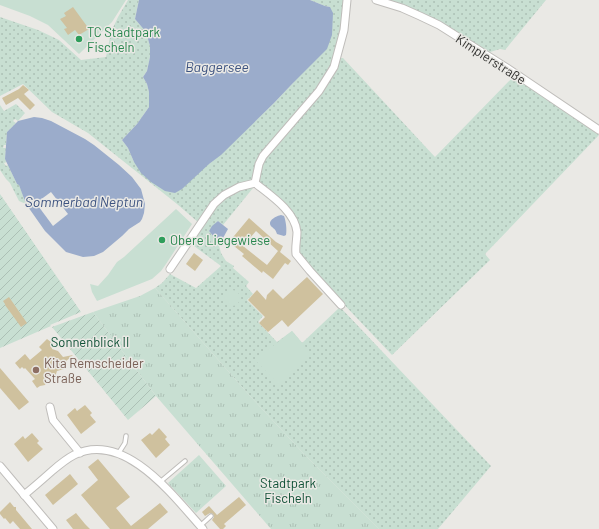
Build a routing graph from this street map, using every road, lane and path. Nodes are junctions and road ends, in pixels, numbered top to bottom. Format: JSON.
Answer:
{"nodes":[{"id":1,"x":347,"y":0,"type":"edge"},
{"id":2,"x":376,"y":0,"type":"edge"},
{"id":3,"x":599,"y":130,"type":"edge"},
{"id":4,"x":255,"y":183,"type":"junction"},
{"id":5,"x":170,"y":269,"type":"dead end"},
{"id":6,"x":341,"y":305,"type":"dead end"},
{"id":7,"x":50,"y":407,"type":"dead end"},
{"id":8,"x":126,"y":436,"type":"dead end"},
{"id":9,"x":80,"y":453,"type":"junction"},
{"id":10,"x":118,"y":454,"type":"junction"},
{"id":11,"x":185,"y":461,"type":"dead end"},
{"id":12,"x":0,"y":466,"type":"edge"},
{"id":13,"x":160,"y":482,"type":"junction"},
{"id":14,"x":24,"y":495,"type":"junction"},
{"id":15,"x":211,"y":516,"type":"dead end"},
{"id":16,"x":202,"y":527,"type":"edge"},
{"id":17,"x":53,"y":529,"type":"edge"}],
"edges":[{"from":1,"to":4,"type":"street"},
{"from":2,"to":3,"type":"street","name":"Kimplerstraße"},
{"from":4,"to":5,"type":"street"},
{"from":4,"to":6,"type":"street"},
{"from":7,"to":9,"type":"street"},
{"from":8,"to":10,"type":"lane"},
{"from":9,"to":10,"type":"street"},
{"from":9,"to":14,"type":"street"},
{"from":10,"to":13,"type":"street"},
{"from":11,"to":13,"type":"lane"},
{"from":12,"to":14,"type":"street"},
{"from":13,"to":16,"type":"street"},
{"from":14,"to":17,"type":"street"},
{"from":15,"to":16,"type":"lane"}]}
